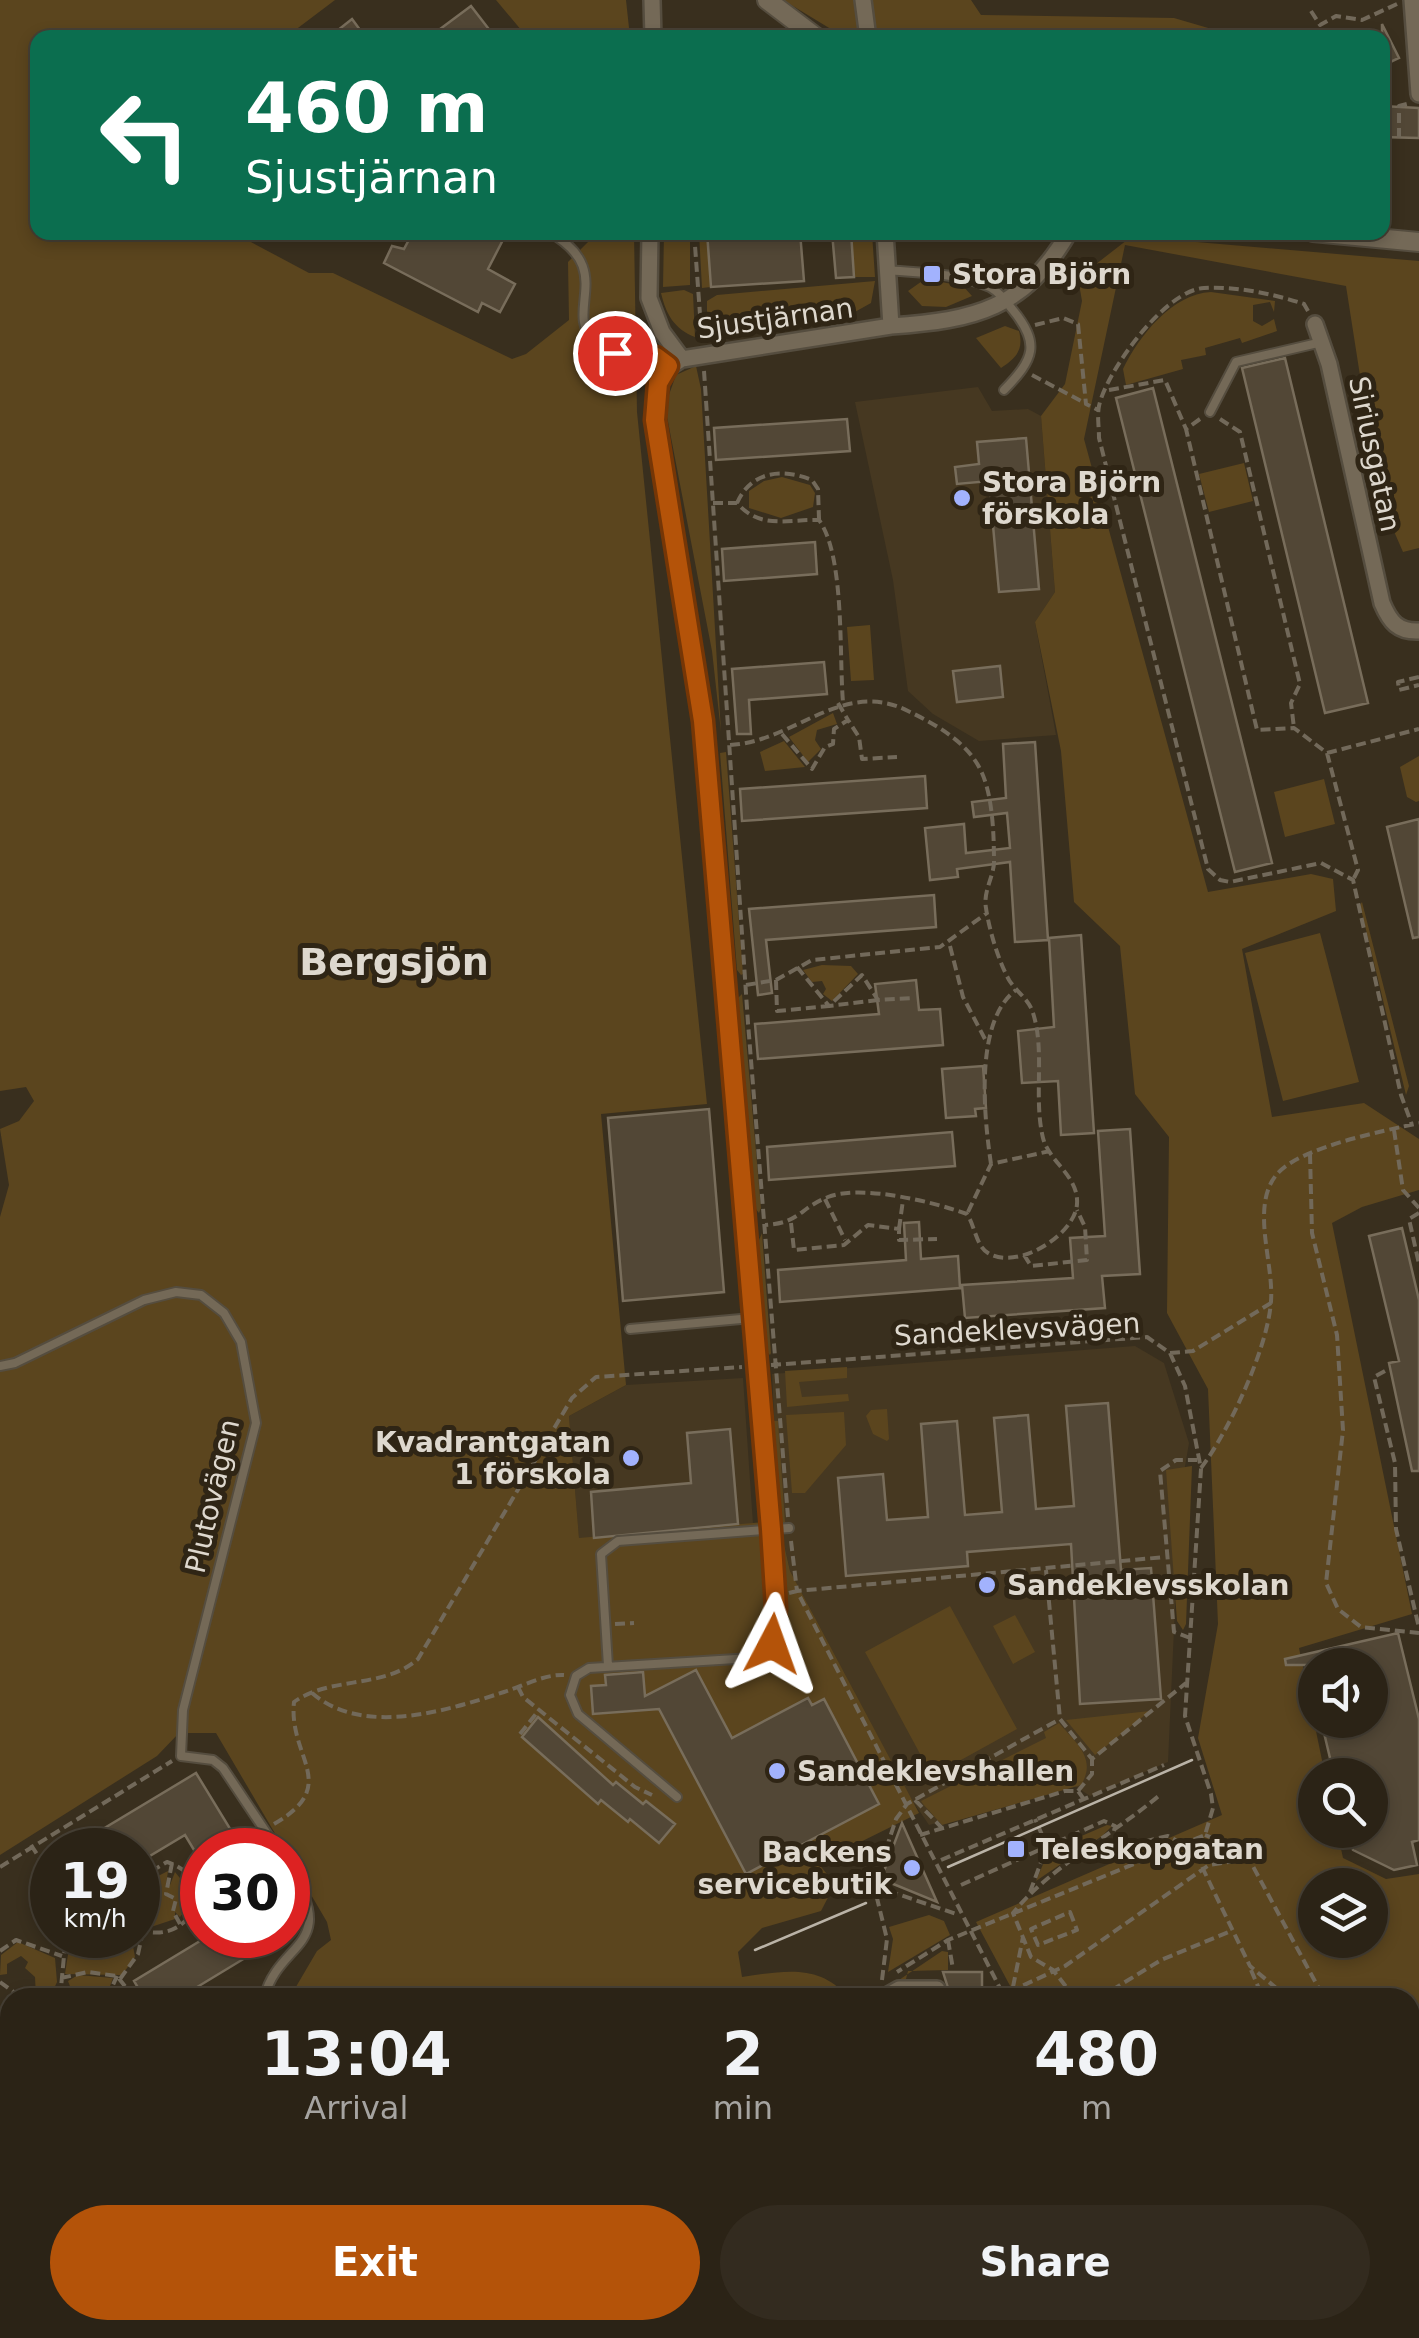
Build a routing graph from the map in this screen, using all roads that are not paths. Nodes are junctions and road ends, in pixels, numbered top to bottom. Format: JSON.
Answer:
{"nodes":[{"id":1,"x":652,"y":0,"type":"edge"},
{"id":2,"x":768,"y":0,"type":"edge"},
{"id":3,"x":863,"y":0,"type":"edge"},
{"id":4,"x":1409,"y":0,"type":"edge"},
{"id":5,"x":653,"y":30,"type":"edge"},
{"id":6,"x":807,"y":30,"type":"edge"},
{"id":7,"x":867,"y":30,"type":"edge"},
{"id":8,"x":1414,"y":99,"type":"edge"},
{"id":9,"x":1390,"y":239,"type":"edge"},
{"id":10,"x":562,"y":240,"type":"edge"},
{"id":11,"x":650,"y":240,"type":"edge"},
{"id":12,"x":885,"y":240,"type":"edge"},
{"id":13,"x":1064,"y":240,"type":"edge"},
{"id":14,"x":1419,"y":242,"type":"edge"},
{"id":15,"x":887,"y":270,"type":"junction"},
{"id":16,"x":1006,"y":302,"type":"junction"},
{"id":17,"x":1315,"y":324,"type":"road end"},
{"id":18,"x":891,"y":326,"type":"junction"},
{"id":19,"x":1322,"y":342,"type":"junction"},
{"id":20,"x":675,"y":362,"type":"junction"},
{"id":21,"x":1004,"y":390,"type":"dead end"},
{"id":22,"x":1210,"y":412,"type":"road end"},
{"id":23,"x":1419,"y":631,"type":"edge"},
{"id":24,"x":752,"y":1318,"type":"junction"},
{"id":25,"x":630,"y":1329,"type":"dead end"},
{"id":26,"x":0,"y":1366,"type":"edge"},
{"id":27,"x":789,"y":1528,"type":"road end"},
{"id":28,"x":771,"y":1529,"type":"junction"},
{"id":29,"x":764,"y":1653,"type":"joint"},
{"id":30,"x":608,"y":1666,"type":"junction"},
{"id":31,"x":677,"y":1797,"type":"road end"},
{"id":32,"x":264,"y":1828,"type":"edge"},
{"id":33,"x":291,"y":1958,"type":"edge"},
{"id":34,"x":266,"y":1988,"type":"edge"}],
"edges":[{"from":1,"to":5,"type":"street"},
{"from":2,"to":6,"type":"street"},
{"from":3,"to":7,"type":"street"},
{"from":4,"to":8,"type":"street"},
{"from":9,"to":14,"type":"street"},
{"from":10,"to":20,"type":"lane","name":"Sjustjärnan"},
{"from":11,"to":20,"type":"street","name":"Sjustjärnan"},
{"from":12,"to":15,"type":"street"},
{"from":13,"to":16,"type":"street"},
{"from":15,"to":16,"type":"lane"},
{"from":15,"to":18,"type":"street"},
{"from":16,"to":18,"type":"street"},
{"from":16,"to":21,"type":"lane"},
{"from":17,"to":19,"type":"street","name":"Siriusgatan"},
{"from":18,"to":20,"type":"street","name":"Sjustjärnan"},
{"from":19,"to":22,"type":"lane"},
{"from":19,"to":23,"type":"street","name":"Siriusgatan"},
{"from":20,"to":24,"type":"street"},
{"from":24,"to":25,"type":"lane"},
{"from":24,"to":28,"type":"street"},
{"from":26,"to":32,"type":"lane","name":"Plutovägen"},
{"from":27,"to":28,"type":"lane"},
{"from":28,"to":29,"type":"street"},
{"from":28,"to":30,"type":"lane"},
{"from":29,"to":30,"type":"lane"},
{"from":30,"to":31,"type":"lane"},
{"from":33,"to":34,"type":"lane"}]}
